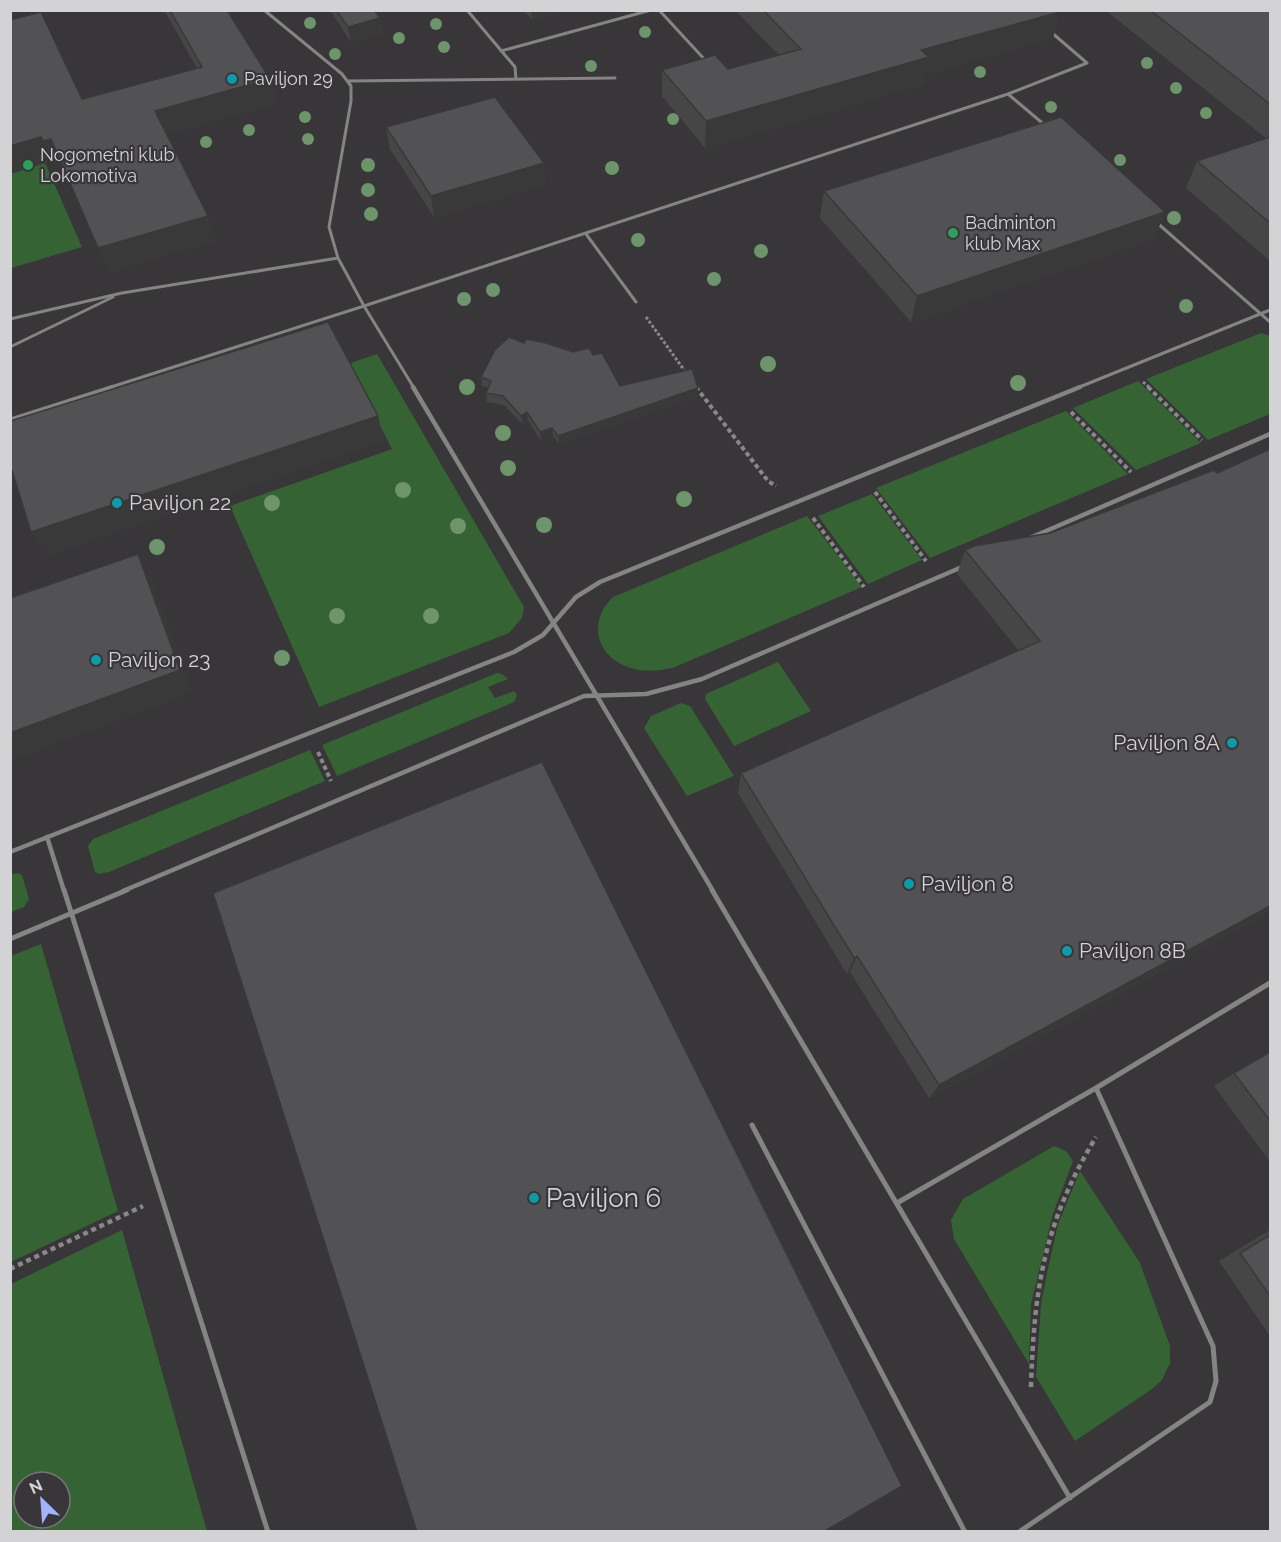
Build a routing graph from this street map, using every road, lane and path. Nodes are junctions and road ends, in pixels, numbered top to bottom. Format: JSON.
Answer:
{"nodes":[{"id":1,"x":264,"y":10,"type":"edge"},
{"id":2,"x":467,"y":10,"type":"edge"},
{"id":3,"x":651,"y":10,"type":"edge"},
{"id":4,"x":659,"y":10,"type":"edge"},
{"id":5,"x":1044,"y":26,"type":"edge"},
{"id":6,"x":501,"y":51,"type":"junction"},
{"id":7,"x":707,"y":62,"type":"edge"},
{"id":8,"x":615,"y":78,"type":"dead end"},
{"id":9,"x":516,"y":79,"type":"junction"},
{"id":10,"x":347,"y":81,"type":"junction"},
{"id":11,"x":1008,"y":94,"type":"junction"},
{"id":12,"x":1053,"y":133,"type":"edge"},
{"id":13,"x":1153,"y":219,"type":"edge"},
{"id":14,"x":586,"y":234,"type":"junction"},
{"id":15,"x":338,"y":258,"type":"junction"},
{"id":16,"x":122,"y":293,"type":"junction"},
{"id":17,"x":636,"y":302,"type":"joint"},
{"id":18,"x":364,"y":306,"type":"junction"},
{"id":19,"x":1270,"y":310,"type":"edge"},
{"id":20,"x":1261,"y":314,"type":"junction"},
{"id":21,"x":10,"y":319,"type":"edge"},
{"id":22,"x":1270,"y":322,"type":"edge"},
{"id":23,"x":10,"y":347,"type":"edge"},
{"id":24,"x":1128,"y":367,"type":"junction"},
{"id":25,"x":1055,"y":397,"type":"junction"},
{"id":26,"x":10,"y":420,"type":"edge"},
{"id":27,"x":1270,"y":434,"type":"edge"},
{"id":28,"x":1219,"y":456,"type":"junction"},
{"id":29,"x":862,"y":475,"type":"junction"},
{"id":30,"x":1147,"y":488,"type":"junction"},
{"id":31,"x":799,"y":500,"type":"junction"},
{"id":32,"x":1026,"y":540,"type":"edge"},
{"id":33,"x":972,"y":563,"type":"edge"},
{"id":34,"x":939,"y":578,"type":"junction"},
{"id":35,"x":878,"y":604,"type":"junction"},
{"id":36,"x":555,"y":622,"type":"junction"},
{"id":37,"x":598,"y":694,"type":"junction"},
{"id":38,"x":309,"y":733,"type":"junction"},
{"id":39,"x":339,"y":800,"type":"junction"},
{"id":40,"x":46,"y":837,"type":"junction"},
{"id":41,"x":10,"y":852,"type":"edge"},
{"id":42,"x":71,"y":914,"type":"junction"},
{"id":43,"x":10,"y":939,"type":"edge"},
{"id":44,"x":1270,"y":983,"type":"edge"},
{"id":45,"x":1096,"y":1088,"type":"junction"},
{"id":46,"x":1109,"y":1116,"type":"junction"},
{"id":47,"x":752,"y":1125,"type":"dead end"},
{"id":48,"x":162,"y":1198,"type":"junction"},
{"id":49,"x":897,"y":1203,"type":"junction"},
{"id":50,"x":10,"y":1269,"type":"edge"},
{"id":51,"x":1031,"y":1389,"type":"dead end"},
{"id":52,"x":1070,"y":1498,"type":"junction"},
{"id":53,"x":268,"y":1532,"type":"edge"},
{"id":54,"x":965,"y":1532,"type":"edge"},
{"id":55,"x":1019,"y":1532,"type":"edge"}],
"edges":[{"from":1,"to":10,"type":"lane"},
{"from":2,"to":6,"type":"lane"},
{"from":3,"to":6,"type":"lane"},
{"from":4,"to":7,"type":"lane"},
{"from":5,"to":11,"type":"lane"},
{"from":6,"to":9,"type":"lane"},
{"from":8,"to":9,"type":"lane"},
{"from":9,"to":10,"type":"lane"},
{"from":10,"to":15,"type":"lane"},
{"from":11,"to":12,"type":"lane"},
{"from":11,"to":14,"type":"lane"},
{"from":13,"to":20,"type":"lane"},
{"from":14,"to":17,"type":"lane"},
{"from":14,"to":18,"type":"lane"},
{"from":15,"to":16,"type":"lane"},
{"from":15,"to":18,"type":"lane"},
{"from":16,"to":21,"type":"lane"},
{"from":16,"to":23,"type":"lane"},
{"from":17,"to":31,"type":"path"},
{"from":18,"to":26,"type":"lane"},
{"from":18,"to":36,"type":"lane"},
{"from":19,"to":20,"type":"lane"},
{"from":20,"to":22,"type":"lane"},
{"from":20,"to":24,"type":"lane"},
{"from":24,"to":25,"type":"lane"},
{"from":24,"to":28,"type":"path"},
{"from":25,"to":29,"type":"lane"},
{"from":25,"to":30,"type":"path"},
{"from":27,"to":28,"type":"lane"},
{"from":28,"to":30,"type":"lane"},
{"from":29,"to":31,"type":"lane"},
{"from":29,"to":34,"type":"path"},
{"from":30,"to":32,"type":"lane"},
{"from":31,"to":35,"type":"path"},
{"from":31,"to":36,"type":"lane"},
{"from":33,"to":34,"type":"lane"},
{"from":34,"to":35,"type":"lane"},
{"from":35,"to":37,"type":"lane"},
{"from":36,"to":37,"type":"lane"},
{"from":36,"to":38,"type":"lane"},
{"from":37,"to":39,"type":"lane"},
{"from":37,"to":49,"type":"lane"},
{"from":38,"to":39,"type":"path"},
{"from":38,"to":40,"type":"lane"},
{"from":39,"to":42,"type":"lane"},
{"from":40,"to":41,"type":"lane"},
{"from":40,"to":42,"type":"lane"},
{"from":42,"to":43,"type":"lane"},
{"from":42,"to":48,"type":"lane"},
{"from":44,"to":45,"type":"lane"},
{"from":45,"to":46,"type":"lane"},
{"from":45,"to":49,"type":"lane"},
{"from":46,"to":51,"type":"path"},
{"from":46,"to":52,"type":"lane"},
{"from":47,"to":54,"type":"lane"},
{"from":48,"to":50,"type":"path"},
{"from":48,"to":53,"type":"lane"},
{"from":49,"to":52,"type":"lane"},
{"from":52,"to":55,"type":"lane"}]}
